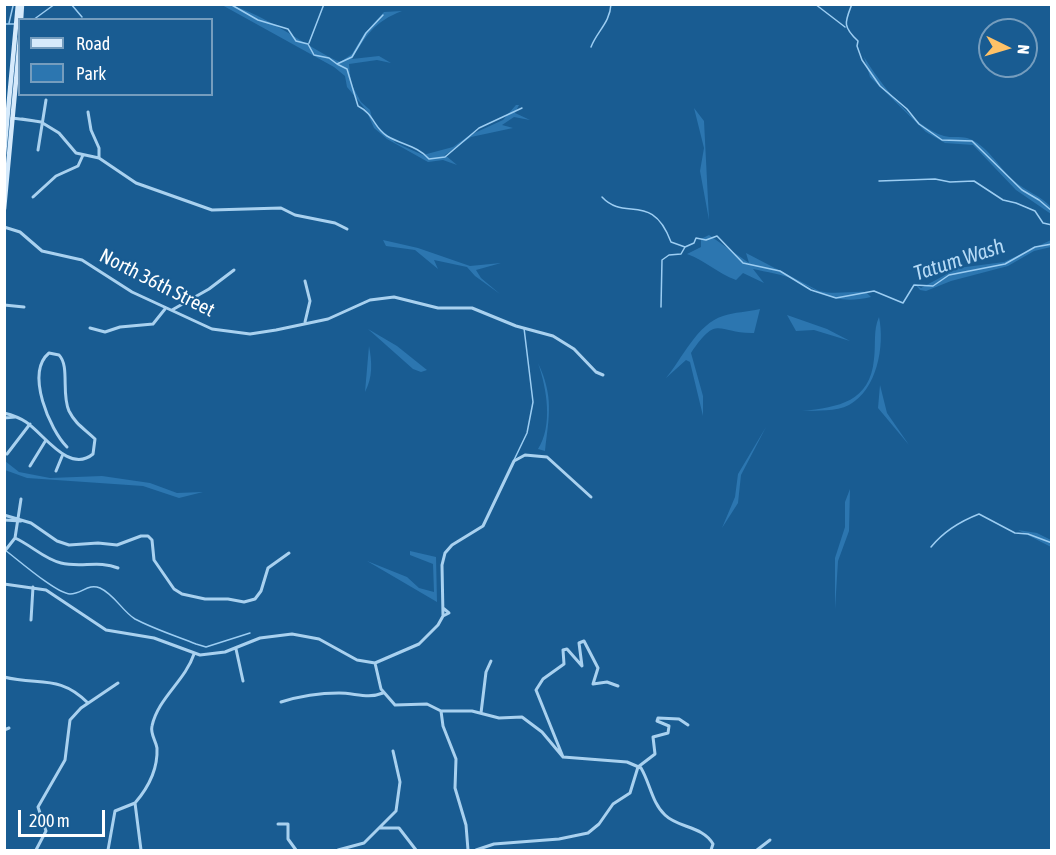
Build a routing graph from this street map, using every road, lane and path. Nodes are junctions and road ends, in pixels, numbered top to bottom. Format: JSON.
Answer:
{"nodes":[{"id":1,"x":18,"y":4,"type":"edge"},
{"id":2,"x":22,"y":4,"type":"edge"},
{"id":3,"x":19,"y":18,"type":"edge"},
{"id":4,"x":18,"y":21,"type":"edge"},
{"id":5,"x":18,"y":54,"type":"edge"},
{"id":6,"x":46,"y":100,"type":"dead end"},
{"id":7,"x":88,"y":112,"type":"dead end"},
{"id":8,"x":10,"y":118,"type":"junction"},
{"id":9,"x":39,"y":121,"type":"junction"},
{"id":10,"x":38,"y":150,"type":"dead end"},
{"id":11,"x":4,"y":153,"type":"edge"},
{"id":12,"x":83,"y":154,"type":"junction"},
{"id":13,"x":99,"y":158,"type":"junction"},
{"id":14,"x":33,"y":197,"type":"dead end"},
{"id":15,"x":4,"y":209,"type":"edge"},
{"id":16,"x":4,"y":228,"type":"edge"},
{"id":17,"x":347,"y":229,"type":"dead end"},
{"id":18,"x":234,"y":270,"type":"dead end"},
{"id":19,"x":305,"y":280,"type":"dead end"},
{"id":20,"x":4,"y":305,"type":"edge"},
{"id":21,"x":24,"y":307,"type":"dead end"},
{"id":22,"x":165,"y":309,"type":"junction"},
{"id":23,"x":172,"y":310,"type":"junction"},
{"id":24,"x":305,"y":322,"type":"junction"},
{"id":25,"x":90,"y":328,"type":"dead end"},
{"id":26,"x":603,"y":375,"type":"dead end"},
{"id":27,"x":4,"y":413,"type":"edge"},
{"id":28,"x":13,"y":418,"type":"junction"},
{"id":29,"x":4,"y":419,"type":"edge"},
{"id":30,"x":30,"y":424,"type":"junction"},
{"id":31,"x":47,"y":439,"type":"junction"},
{"id":32,"x":60,"y":440,"type":"junction"},
{"id":33,"x":53,"y":446,"type":"junction"},
{"id":34,"x":67,"y":447,"type":"dead end"},
{"id":35,"x":8,"y":454,"type":"dead end"},
{"id":36,"x":63,"y":454,"type":"junction"},
{"id":37,"x":30,"y":466,"type":"dead end"},
{"id":38,"x":56,"y":471,"type":"dead end"},
{"id":39,"x":591,"y":496,"type":"dead end"},
{"id":40,"x":21,"y":499,"type":"dead end"},
{"id":41,"x":4,"y":515,"type":"edge"},
{"id":42,"x":19,"y":519,"type":"junction"},
{"id":43,"x":4,"y":520,"type":"edge"},
{"id":44,"x":15,"y":537,"type":"junction"},
{"id":45,"x":4,"y":552,"type":"edge"},
{"id":46,"x":289,"y":553,"type":"dead end"},
{"id":47,"x":118,"y":568,"type":"dead end"},
{"id":48,"x":4,"y":584,"type":"edge"},
{"id":49,"x":33,"y":587,"type":"junction"},
{"id":50,"x":31,"y":620,"type":"dead end"},
{"id":51,"x":236,"y":649,"type":"junction"},
{"id":52,"x":194,"y":654,"type":"junction"},
{"id":53,"x":491,"y":661,"type":"dead end"},
{"id":54,"x":375,"y":663,"type":"junction"},
{"id":55,"x":4,"y":677,"type":"edge"},
{"id":56,"x":243,"y":681,"type":"dead end"},
{"id":57,"x":118,"y":683,"type":"dead end"},
{"id":58,"x":618,"y":686,"type":"dead end"},
{"id":59,"x":383,"y":693,"type":"junction"},
{"id":60,"x":281,"y":702,"type":"dead end"},
{"id":61,"x":88,"y":703,"type":"junction"},
{"id":62,"x":441,"y":711,"type":"junction"},
{"id":63,"x":481,"y":713,"type":"junction"},
{"id":64,"x":688,"y":725,"type":"dead end"},
{"id":65,"x":9,"y":728,"type":"dead end"},
{"id":66,"x":4,"y":730,"type":"edge"},
{"id":67,"x":393,"y":751,"type":"dead end"},
{"id":68,"x":563,"y":757,"type":"junction"},
{"id":69,"x":638,"y":767,"type":"junction"},
{"id":70,"x":135,"y":803,"type":"junction"},
{"id":71,"x":278,"y":824,"type":"dead end"},
{"id":72,"x":379,"y":828,"type":"junction"},
{"id":73,"x":770,"y":840,"type":"dead end"},
{"id":74,"x":36,"y":850,"type":"edge"},
{"id":75,"x":108,"y":850,"type":"edge"},
{"id":76,"x":141,"y":850,"type":"edge"},
{"id":77,"x":296,"y":850,"type":"edge"},
{"id":78,"x":338,"y":850,"type":"edge"},
{"id":79,"x":416,"y":850,"type":"edge"},
{"id":80,"x":468,"y":850,"type":"edge"},
{"id":81,"x":476,"y":850,"type":"edge"},
{"id":82,"x":711,"y":850,"type":"edge"},
{"id":83,"x":757,"y":850,"type":"edge"}],
"edges":[{"from":1,"to":3,"type":"main road"},
{"from":2,"to":3,"type":"main road"},
{"from":4,"to":8,"type":"main road"},
{"from":5,"to":8,"type":"main road"},
{"from":6,"to":9,"type":"street"},
{"from":7,"to":13,"type":"street"},
{"from":8,"to":9,"type":"street"},
{"from":8,"to":11,"type":"main road"},
{"from":8,"to":15,"type":"main road"},
{"from":9,"to":10,"type":"street"},
{"from":9,"to":12,"type":"street"},
{"from":12,"to":13,"type":"street"},
{"from":12,"to":14,"type":"street"},
{"from":13,"to":17,"type":"street"},
{"from":16,"to":22,"type":"street","name":"North 36th Street"},
{"from":18,"to":23,"type":"street"},
{"from":19,"to":24,"type":"street"},
{"from":20,"to":21,"type":"street"},
{"from":22,"to":23,"type":"street","name":"North 36th Street"},
{"from":22,"to":25,"type":"street"},
{"from":23,"to":24,"type":"street","name":"North 36th Street"},
{"from":24,"to":26,"type":"street","name":"North 36th Street"},
{"from":27,"to":28,"type":"street"},
{"from":28,"to":29,"type":"street"},
{"from":28,"to":30,"type":"street"},
{"from":30,"to":31,"type":"street"},
{"from":30,"to":35,"type":"street"},
{"from":31,"to":33,"type":"street"},
{"from":31,"to":37,"type":"street"},
{"from":32,"to":33,"type":"street"},
{"from":32,"to":34,"type":"street"},
{"from":32,"to":36,"type":"street"},
{"from":33,"to":36,"type":"street"},
{"from":36,"to":38,"type":"street"},
{"from":39,"to":54,"type":"street"},
{"from":40,"to":42,"type":"street"},
{"from":41,"to":42,"type":"street"},
{"from":42,"to":43,"type":"street"},
{"from":42,"to":44,"type":"street"},
{"from":42,"to":46,"type":"street"},
{"from":44,"to":45,"type":"street"},
{"from":44,"to":47,"type":"street"},
{"from":48,"to":49,"type":"street"},
{"from":49,"to":50,"type":"street"},
{"from":49,"to":52,"type":"street"},
{"from":51,"to":52,"type":"street"},
{"from":51,"to":54,"type":"street"},
{"from":51,"to":56,"type":"street"},
{"from":52,"to":70,"type":"street"},
{"from":53,"to":63,"type":"street"},
{"from":54,"to":59,"type":"street"},
{"from":55,"to":61,"type":"street"},
{"from":57,"to":61,"type":"street"},
{"from":58,"to":68,"type":"street"},
{"from":59,"to":60,"type":"street"},
{"from":59,"to":62,"type":"street"},
{"from":61,"to":74,"type":"street"},
{"from":62,"to":63,"type":"street"},
{"from":62,"to":80,"type":"street"},
{"from":63,"to":68,"type":"street"},
{"from":64,"to":69,"type":"street"},
{"from":65,"to":66,"type":"street"},
{"from":67,"to":72,"type":"street"},
{"from":68,"to":69,"type":"street"},
{"from":69,"to":81,"type":"street"},
{"from":69,"to":82,"type":"street"},
{"from":70,"to":75,"type":"street"},
{"from":70,"to":76,"type":"street"},
{"from":71,"to":77,"type":"street"},
{"from":72,"to":78,"type":"street"},
{"from":72,"to":79,"type":"street"},
{"from":73,"to":83,"type":"street"}]}
